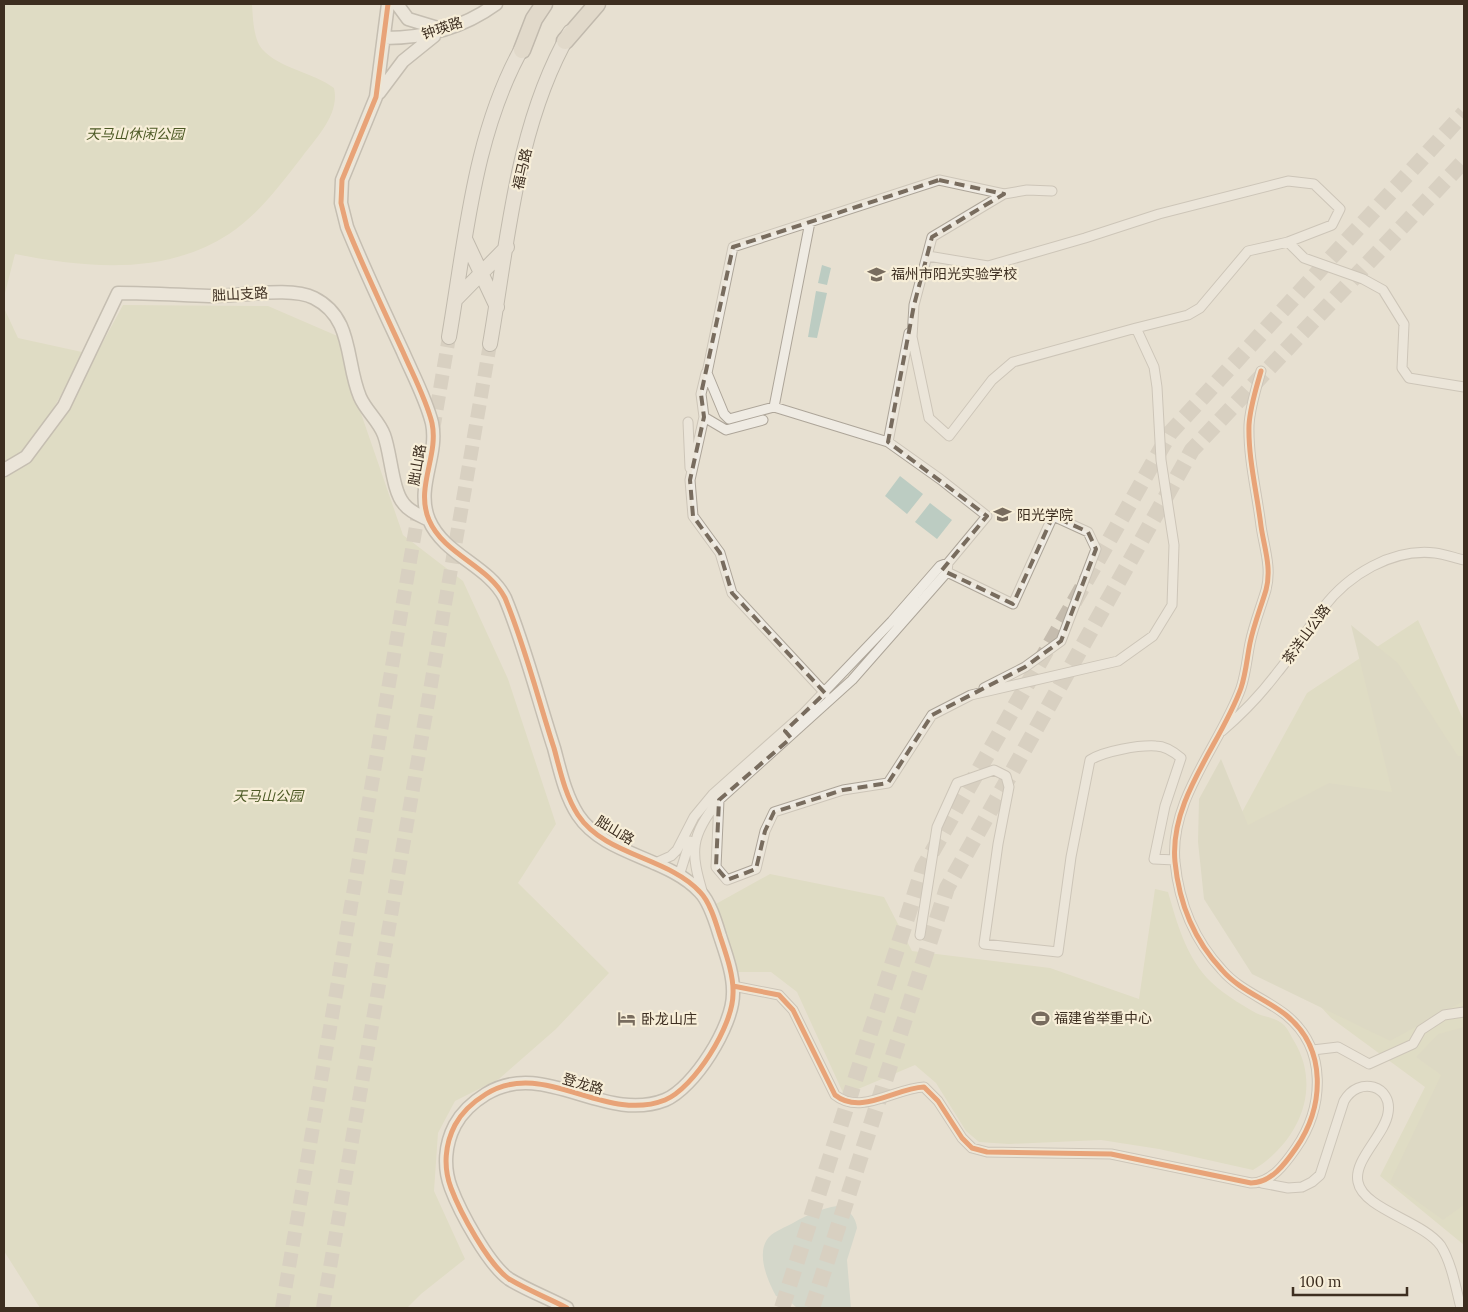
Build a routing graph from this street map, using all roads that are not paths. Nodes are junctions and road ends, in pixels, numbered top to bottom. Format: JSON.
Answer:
{"nodes":[{"id":1,"x":388,"y":4,"type":"edge"},
{"id":2,"x":397,"y":4,"type":"edge"},
{"id":3,"x":496,"y":4,"type":"edge"},
{"id":4,"x":544,"y":4,"type":"edge"},
{"id":5,"x":548,"y":4,"type":"edge"},
{"id":6,"x":587,"y":4,"type":"edge"},
{"id":7,"x":597,"y":4,"type":"edge"},
{"id":8,"x":444,"y":30,"type":"junction"},
{"id":9,"x":385,"y":38,"type":"junction"},
{"id":10,"x":565,"y":41,"type":"junction"},
{"id":11,"x":522,"y":50,"type":"junction"},
{"id":12,"x":376,"y":97,"type":"junction"},
{"id":13,"x":1052,"y":191,"type":"dead end"},
{"id":14,"x":1004,"y":194,"type":"junction"},
{"id":15,"x":810,"y":222,"type":"junction"},
{"id":16,"x":466,"y":240,"type":"junction"},
{"id":17,"x":1288,"y":242,"type":"junction"},
{"id":18,"x":507,"y":247,"type":"junction"},
{"id":19,"x":928,"y":256,"type":"junction"},
{"id":20,"x":481,"y":274,"type":"junction"},
{"id":21,"x":455,"y":300,"type":"junction"},
{"id":22,"x":914,"y":305,"type":"junction"},
{"id":23,"x":496,"y":307,"type":"junction"},
{"id":24,"x":1136,"y":328,"type":"junction"},
{"id":25,"x":449,"y":337,"type":"tunnel mouth"},
{"id":26,"x":490,"y":344,"type":"tunnel mouth"},
{"id":27,"x":1261,"y":371,"type":"dead end"},
{"id":28,"x":706,"y":373,"type":"junction"},
{"id":29,"x":1464,"y":387,"type":"edge"},
{"id":30,"x":774,"y":407,"type":"junction"},
{"id":31,"x":704,"y":417,"type":"junction"},
{"id":32,"x":764,"y":420,"type":"dead end"},
{"id":33,"x":688,"y":422,"type":"dead end"},
{"id":34,"x":888,"y":442,"type":"junction"},
{"id":35,"x":4,"y":470,"type":"edge"},
{"id":36,"x":690,"y":480,"type":"junction"},
{"id":37,"x":429,"y":520,"type":"junction"},
{"id":38,"x":1464,"y":560,"type":"edge"},
{"id":39,"x":947,"y":567,"type":"junction"},
{"id":40,"x":849,"y":668,"type":"junction"},
{"id":41,"x":858,"y":674,"type":"junction"},
{"id":42,"x":825,"y":692,"type":"junction"},
{"id":43,"x":971,"y":695,"type":"junction"},
{"id":44,"x":1221,"y":732,"type":"junction"},
{"id":45,"x":788,"y":734,"type":"junction"},
{"id":46,"x":716,"y":797,"type":"junction"},
{"id":47,"x":690,"y":837,"type":"junction"},
{"id":48,"x":1175,"y":860,"type":"junction"},
{"id":49,"x":653,"y":864,"type":"junction"},
{"id":50,"x":678,"y":876,"type":"junction"},
{"id":51,"x":703,"y":894,"type":"junction"},
{"id":52,"x":920,"y":935,"type":"dead end"},
{"id":53,"x":733,"y":986,"type":"junction"},
{"id":54,"x":1464,"y":1012,"type":"edge"},
{"id":55,"x":1313,"y":1050,"type":"junction"},
{"id":56,"x":1262,"y":1183,"type":"junction"},
{"id":57,"x":567,"y":1308,"type":"edge"},
{"id":58,"x":1461,"y":1308,"type":"edge"}],
"edges":[{"from":1,"to":9,"type":"street","name":"胐山路"},
{"from":2,"to":8,"type":"street"},
{"from":3,"to":8,"type":"street","name":"钟瑛路"},
{"from":4,"to":11,"type":"highway"},
{"from":5,"to":11,"type":"main road"},
{"from":6,"to":10,"type":"main road","name":"福马路"},
{"from":7,"to":10,"type":"highway"},
{"from":8,"to":9,"type":"street","name":"钟瑛路"},
{"from":8,"to":12,"type":"street"},
{"from":9,"to":12,"type":"street","name":"胐山路"},
{"from":10,"to":18,"type":"main road","name":"福马路"},
{"from":11,"to":16,"type":"main road"},
{"from":12,"to":37,"type":"street","name":"胐山路"},
{"from":13,"to":14,"type":"street"},
{"from":14,"to":15,"type":"street"},
{"from":14,"to":19,"type":"street"},
{"from":15,"to":28,"type":"street"},
{"from":15,"to":30,"type":"street"},
{"from":16,"to":18,"type":"main road"},
{"from":16,"to":20,"type":"main road"},
{"from":16,"to":21,"type":"main road"},
{"from":17,"to":19,"type":"street"},
{"from":17,"to":24,"type":"street"},
{"from":17,"to":29,"type":"street"},
{"from":18,"to":20,"type":"main road"},
{"from":18,"to":23,"type":"main road","name":"福马路"},
{"from":19,"to":22,"type":"street"},
{"from":20,"to":21,"type":"main road"},
{"from":20,"to":23,"type":"main road"},
{"from":21,"to":23,"type":"main road"},
{"from":21,"to":25,"type":"main road"},
{"from":22,"to":24,"type":"street"},
{"from":22,"to":34,"type":"street"},
{"from":23,"to":26,"type":"main road","name":"福马路"},
{"from":24,"to":43,"type":"street"},
{"from":27,"to":44,"type":"street"},
{"from":28,"to":30,"type":"street"},
{"from":28,"to":31,"type":"street"},
{"from":30,"to":34,"type":"street"},
{"from":31,"to":32,"type":"street"},
{"from":31,"to":36,"type":"street"},
{"from":33,"to":36,"type":"street"},
{"from":34,"to":39,"type":"street"},
{"from":35,"to":37,"type":"street","name":"胐山支路"},
{"from":36,"to":42,"type":"street"},
{"from":37,"to":49,"type":"street","name":"胐山路"},
{"from":38,"to":44,"type":"street","name":"茶洋山公路"},
{"from":39,"to":40,"type":"street"},
{"from":39,"to":41,"type":"street"},
{"from":39,"to":43,"type":"street"},
{"from":40,"to":41,"type":"street"},
{"from":40,"to":42,"type":"street"},
{"from":41,"to":45,"type":"street"},
{"from":42,"to":45,"type":"street"},
{"from":43,"to":46,"type":"street"},
{"from":44,"to":48,"type":"street"},
{"from":45,"to":46,"type":"street"},
{"from":46,"to":47,"type":"street"},
{"from":47,"to":49,"type":"street"},
{"from":47,"to":50,"type":"street"},
{"from":47,"to":51,"type":"street"},
{"from":48,"to":52,"type":"street"},
{"from":48,"to":55,"type":"street"},
{"from":49,"to":50,"type":"street","name":"登龙路"},
{"from":50,"to":51,"type":"street","name":"登龙路"},
{"from":51,"to":53,"type":"street","name":"登龙路"},
{"from":53,"to":56,"type":"street"},
{"from":53,"to":57,"type":"street","name":"登龙路"},
{"from":54,"to":55,"type":"street"},
{"from":55,"to":56,"type":"street"},
{"from":56,"to":58,"type":"street"}]}
